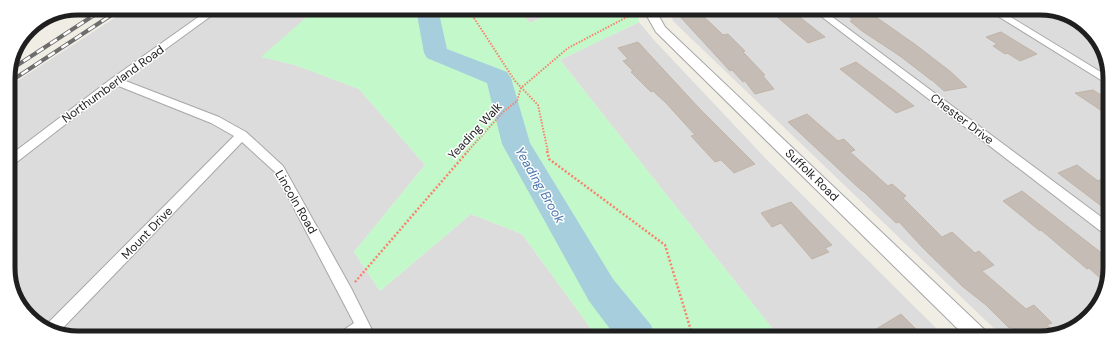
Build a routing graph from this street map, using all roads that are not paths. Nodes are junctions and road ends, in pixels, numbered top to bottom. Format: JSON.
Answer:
{"nodes":[{"id":1,"x":208,"y":15,"type":"edge"},
{"id":2,"x":652,"y":15,"type":"edge"},
{"id":3,"x":824,"y":15,"type":"edge"},
{"id":4,"x":1000,"y":15,"type":"edge"},
{"id":5,"x":1103,"y":78,"type":"edge"},
{"id":6,"x":115,"y":81,"type":"junction"},
{"id":7,"x":242,"y":135,"type":"junction"},
{"id":8,"x":15,"y":157,"type":"edge"},
{"id":9,"x":1103,"y":225,"type":"edge"},
{"id":10,"x":56,"y":326,"type":"edge"},
{"id":11,"x":366,"y":331,"type":"edge"},
{"id":12,"x":973,"y":331,"type":"edge"}],
"edges":[{"from":1,"to":6,"type":"street","name":"Northumberland Road"},
{"from":2,"to":12,"type":"street","name":"Suffolk Road"},
{"from":3,"to":9,"type":"street","name":"Chester Drive"},
{"from":4,"to":5,"type":"street"},
{"from":6,"to":7,"type":"street","name":"Lincoln Road"},
{"from":6,"to":8,"type":"street","name":"Northumberland Road"},
{"from":7,"to":10,"type":"street","name":"Mount Drive"},
{"from":7,"to":11,"type":"street","name":"Lincoln Road"}]}
